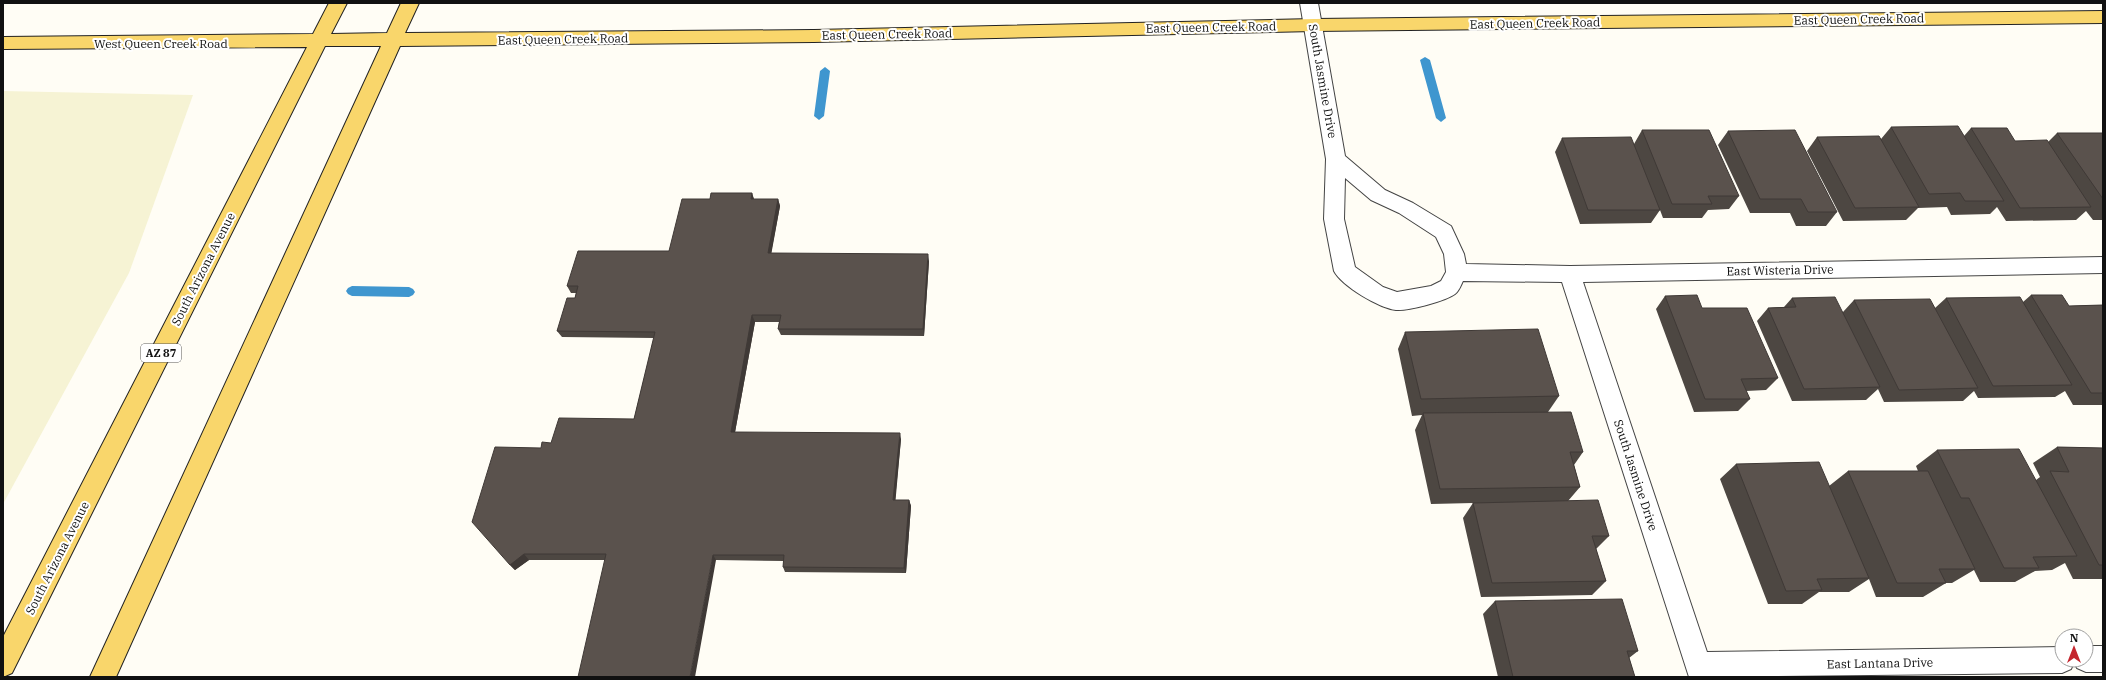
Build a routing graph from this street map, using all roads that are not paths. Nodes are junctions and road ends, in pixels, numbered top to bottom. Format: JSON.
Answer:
{"nodes":[{"id":1,"x":338,"y":3,"type":"edge"},
{"id":2,"x":410,"y":3,"type":"edge"},
{"id":3,"x":1309,"y":3,"type":"edge"},
{"id":4,"x":2103,"y":17,"type":"edge"},
{"id":5,"x":1314,"y":25,"type":"junction"},
{"id":6,"x":393,"y":41,"type":"junction"},
{"id":7,"x":318,"y":42,"type":"junction"},
{"id":8,"x":3,"y":43,"type":"edge"},
{"id":9,"x":1336,"y":159,"type":"junction"},
{"id":10,"x":2103,"y":265,"type":"edge"},
{"id":11,"x":1457,"y":272,"type":"junction"},
{"id":12,"x":1570,"y":274,"type":"junction"},
{"id":13,"x":2054,"y":660,"type":"edge"},
{"id":14,"x":3,"y":664,"type":"edge"},
{"id":15,"x":1700,"y":671,"type":"edge"},
{"id":16,"x":102,"y":677,"type":"edge"}],
"edges":[{"from":1,"to":7,"type":"main road","name":"South Arizona Avenue","number":"AZ 87"},
{"from":2,"to":6,"type":"main road"},
{"from":3,"to":5,"type":"street","name":"South Jasmine Drive"},
{"from":4,"to":5,"type":"main road","name":"East Queen Creek Road"},
{"from":5,"to":6,"type":"main road","name":"East Queen Creek Road"},
{"from":5,"to":9,"type":"street","name":"South Jasmine Drive"},
{"from":6,"to":7,"type":"main road","name":"East Queen Creek Road"},
{"from":6,"to":16,"type":"main road"},
{"from":7,"to":8,"type":"main road","name":"West Queen Creek Road"},
{"from":7,"to":14,"type":"main road","name":"South Arizona Avenue","number":"AZ 87"},
{"from":9,"to":11,"type":"street"},
{"from":9,"to":11,"type":"street","name":"South Jasmine Drive"},
{"from":10,"to":12,"type":"street","name":"East Wisteria Drive"},
{"from":11,"to":12,"type":"street","name":"East Wisteria Drive"},
{"from":12,"to":15,"type":"street","name":"South Jasmine Drive"},
{"from":13,"to":15,"type":"street","name":"East Lantana Drive"}]}
